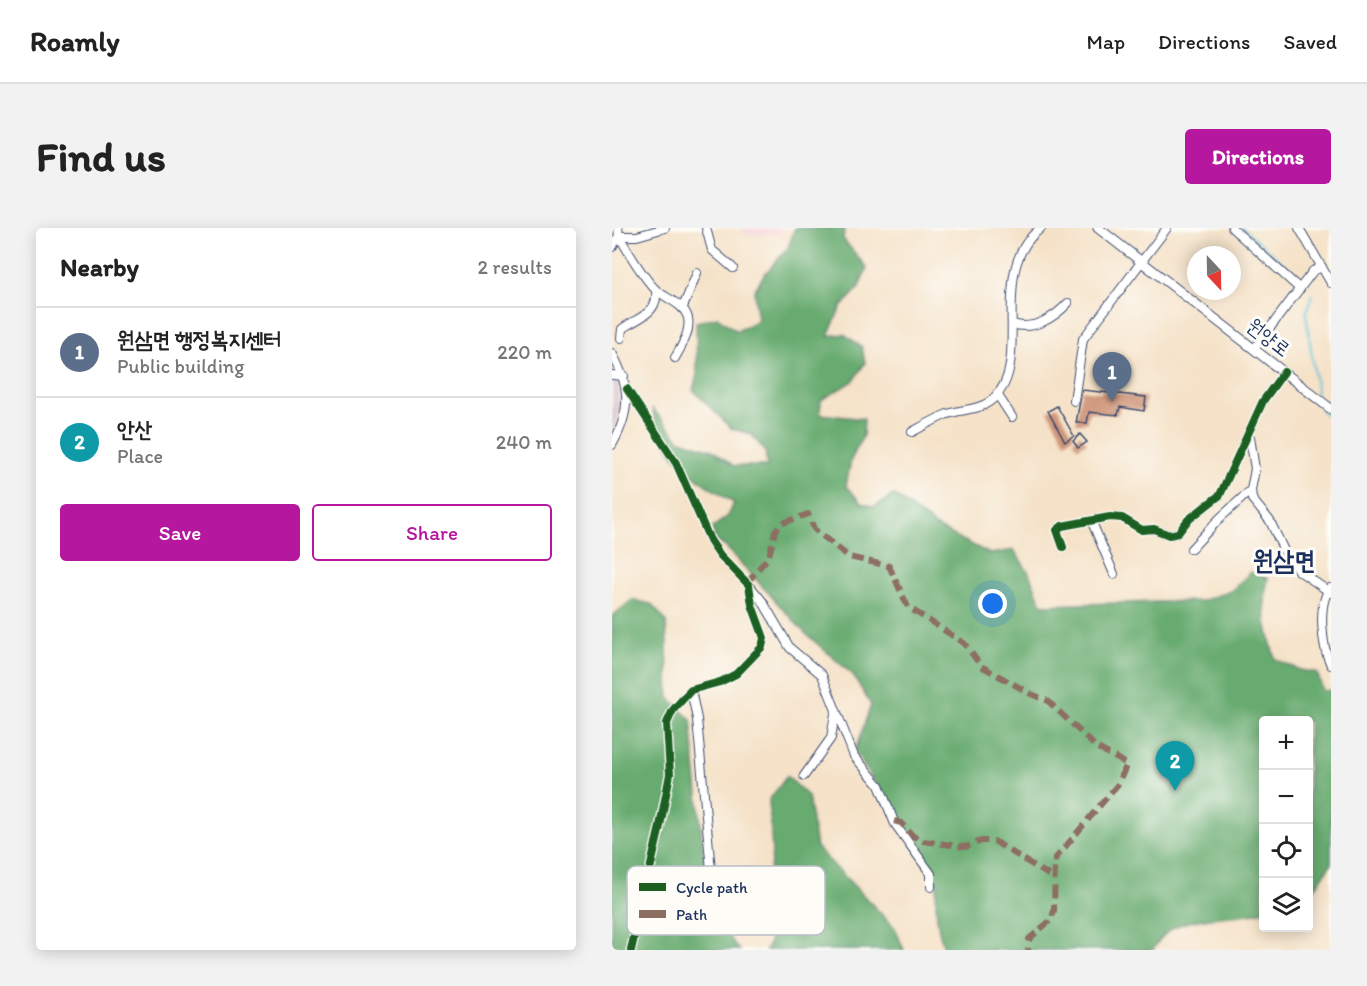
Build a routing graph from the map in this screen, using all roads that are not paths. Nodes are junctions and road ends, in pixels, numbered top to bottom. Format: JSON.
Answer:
{"nodes":[{"id":1,"x":665,"y":228,"type":"edge"},
{"id":2,"x":706,"y":228,"type":"edge"},
{"id":3,"x":1041,"y":228,"type":"edge"},
{"id":4,"x":1098,"y":228,"type":"edge"},
{"id":5,"x":1167,"y":228,"type":"edge"},
{"id":6,"x":1232,"y":228,"type":"edge"},
{"id":7,"x":1299,"y":228,"type":"edge"},
{"id":8,"x":619,"y":232,"type":"edge"},
{"id":9,"x":612,"y":247,"type":"edge"},
{"id":10,"x":1141,"y":262,"type":"junction"},
{"id":11,"x":1322,"y":267,"type":"junction"},
{"id":12,"x":733,"y":268,"type":"dead end"},
{"id":13,"x":697,"y":273,"type":"dead end"},
{"id":14,"x":1330,"y":280,"type":"edge"},
{"id":15,"x":1300,"y":289,"type":"junction"},
{"id":16,"x":656,"y":290,"type":"junction"},
{"id":17,"x":1068,"y":303,"type":"dead end"},
{"id":18,"x":683,"y":307,"type":"junction"},
{"id":19,"x":1013,"y":324,"type":"junction"},
{"id":20,"x":621,"y":338,"type":"dead end"},
{"id":21,"x":1254,"y":349,"type":"junction"},
{"id":22,"x":612,"y":353,"type":"edge"},
{"id":23,"x":675,"y":358,"type":"dead end"},
{"id":24,"x":1284,"y":372,"type":"junction"},
{"id":25,"x":612,"y":375,"type":"edge"},
{"id":26,"x":624,"y":376,"type":"junction"},
{"id":27,"x":627,"y":389,"type":"junction"},
{"id":28,"x":997,"y":394,"type":"junction"},
{"id":29,"x":1074,"y":401,"type":"dead end"},
{"id":30,"x":1328,"y":406,"type":"edge"},
{"id":31,"x":1012,"y":417,"type":"dead end"},
{"id":32,"x":912,"y":432,"type":"dead end"},
{"id":33,"x":1250,"y":432,"type":"junction"},
{"id":34,"x":612,"y":445,"type":"edge"},
{"id":35,"x":1251,"y":490,"type":"junction"},
{"id":36,"x":1091,"y":520,"type":"junction"},
{"id":37,"x":1063,"y":547,"type":"dead end"},
{"id":38,"x":1191,"y":549,"type":"dead end"},
{"id":39,"x":1114,"y":574,"type":"dead end"},
{"id":40,"x":749,"y":585,"type":"junction"},
{"id":41,"x":1330,"y":590,"type":"edge"},
{"id":42,"x":1331,"y":665,"type":"edge"},
{"id":43,"x":691,"y":690,"type":"junction"},
{"id":44,"x":834,"y":709,"type":"junction"},
{"id":45,"x":804,"y":777,"type":"dead end"},
{"id":46,"x":651,"y":866,"type":"edge"},
{"id":47,"x":711,"y":866,"type":"edge"},
{"id":48,"x":931,"y":887,"type":"dead end"},
{"id":49,"x":635,"y":935,"type":"edge"},
{"id":50,"x":631,"y":950,"type":"edge"}],
"edges":[{"from":1,"to":8,"type":"street"},
{"from":2,"to":12,"type":"street"},
{"from":3,"to":19,"type":"street"},
{"from":4,"to":10,"type":"main road","name":"원양로"},
{"from":5,"to":10,"type":"street"},
{"from":6,"to":15,"type":"street"},
{"from":7,"to":11,"type":"street"},
{"from":8,"to":9,"type":"street"},
{"from":8,"to":16,"type":"street"},
{"from":10,"to":21,"type":"main road","name":"원양로"},
{"from":10,"to":29,"type":"street"},
{"from":11,"to":14,"type":"street"},
{"from":11,"to":15,"type":"street"},
{"from":13,"to":18,"type":"street"},
{"from":15,"to":21,"type":"street"},
{"from":16,"to":18,"type":"street"},
{"from":16,"to":20,"type":"street"},
{"from":17,"to":19,"type":"street"},
{"from":18,"to":23,"type":"street"},
{"from":19,"to":28,"type":"street"},
{"from":21,"to":24,"type":"main road","name":"원양로"},
{"from":22,"to":26,"type":"street"},
{"from":24,"to":30,"type":"main road","name":"원양로"},
{"from":24,"to":33,"type":"street"},
{"from":25,"to":26,"type":"street"},
{"from":26,"to":27,"type":"street"},
{"from":27,"to":34,"type":"street"},
{"from":27,"to":40,"type":"street"},
{"from":28,"to":31,"type":"street"},
{"from":28,"to":32,"type":"street"},
{"from":33,"to":35,"type":"street"},
{"from":33,"to":36,"type":"street"},
{"from":35,"to":38,"type":"street"},
{"from":35,"to":41,"type":"street"},
{"from":36,"to":37,"type":"street"},
{"from":36,"to":39,"type":"street"},
{"from":40,"to":43,"type":"street"},
{"from":40,"to":44,"type":"street"},
{"from":41,"to":42,"type":"street"},
{"from":43,"to":46,"type":"street"},
{"from":43,"to":47,"type":"street"},
{"from":44,"to":45,"type":"street"},
{"from":44,"to":48,"type":"street"},
{"from":49,"to":50,"type":"street"}]}
